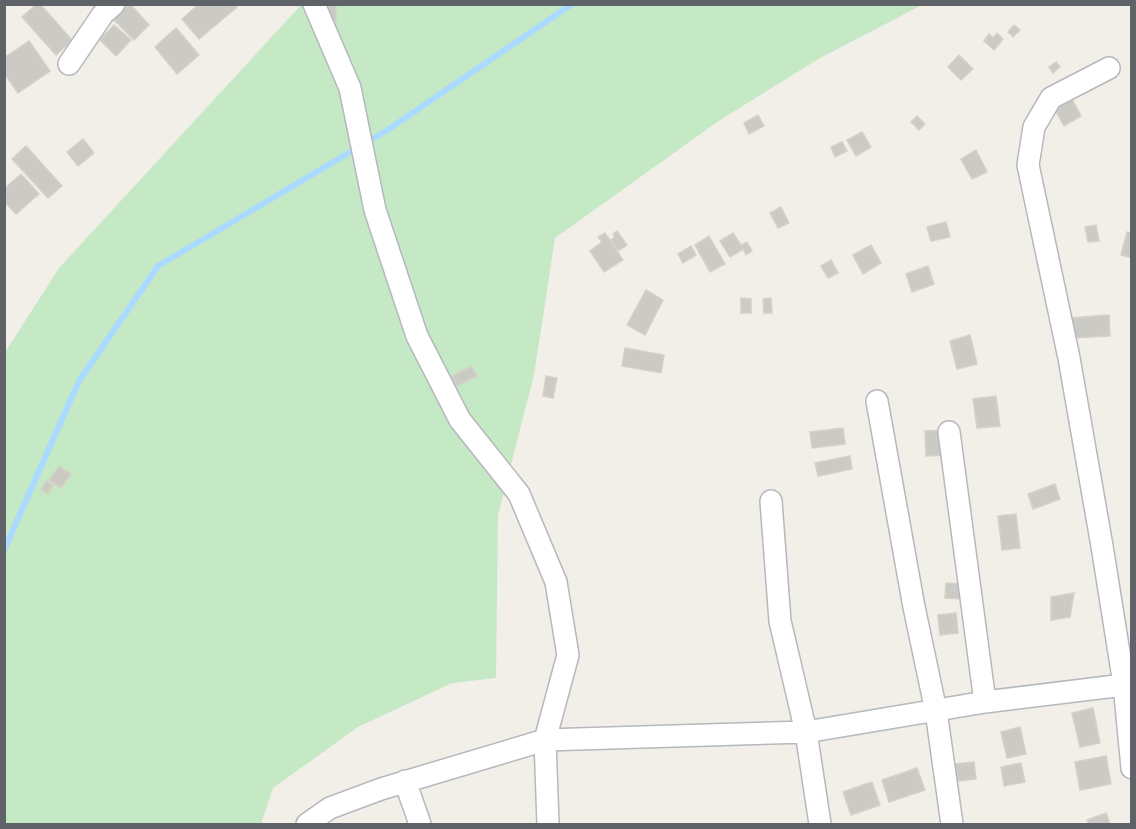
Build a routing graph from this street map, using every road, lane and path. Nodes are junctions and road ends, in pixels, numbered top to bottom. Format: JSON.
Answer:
{"nodes":[{"id":1,"x":114,"y":4,"type":"edge"},
{"id":2,"x":314,"y":4,"type":"edge"},
{"id":3,"x":69,"y":64,"type":"dead end"},
{"id":4,"x":1109,"y":68,"type":"dead end"},
{"id":5,"x":877,"y":401,"type":"dead end"},
{"id":6,"x":949,"y":432,"type":"dead end"},
{"id":7,"x":771,"y":501,"type":"dead end"},
{"id":8,"x":1127,"y":684,"type":"edge"},
{"id":9,"x":985,"y":702,"type":"junction"},
{"id":10,"x":936,"y":711,"type":"junction"},
{"id":11,"x":806,"y":732,"type":"junction"},
{"id":12,"x":544,"y":740,"type":"junction"},
{"id":13,"x":1131,"y":768,"type":"edge"},
{"id":14,"x":405,"y":781,"type":"junction"},
{"id":15,"x":307,"y":825,"type":"edge"},
{"id":16,"x":420,"y":825,"type":"edge"},
{"id":17,"x":548,"y":825,"type":"edge"},
{"id":18,"x":820,"y":825,"type":"edge"},
{"id":19,"x":952,"y":825,"type":"edge"}],
"edges":[{"from":1,"to":3,"type":"street"},
{"from":2,"to":12,"type":"street"},
{"from":4,"to":8,"type":"street"},
{"from":5,"to":10,"type":"street"},
{"from":6,"to":9,"type":"street"},
{"from":7,"to":11,"type":"street"},
{"from":8,"to":9,"type":"street"},
{"from":8,"to":13,"type":"street"},
{"from":9,"to":10,"type":"street"},
{"from":10,"to":11,"type":"street"},
{"from":10,"to":19,"type":"street"},
{"from":11,"to":12,"type":"street"},
{"from":11,"to":18,"type":"street"},
{"from":12,"to":14,"type":"street"},
{"from":12,"to":17,"type":"street"},
{"from":14,"to":15,"type":"street"},
{"from":14,"to":16,"type":"street"}]}
